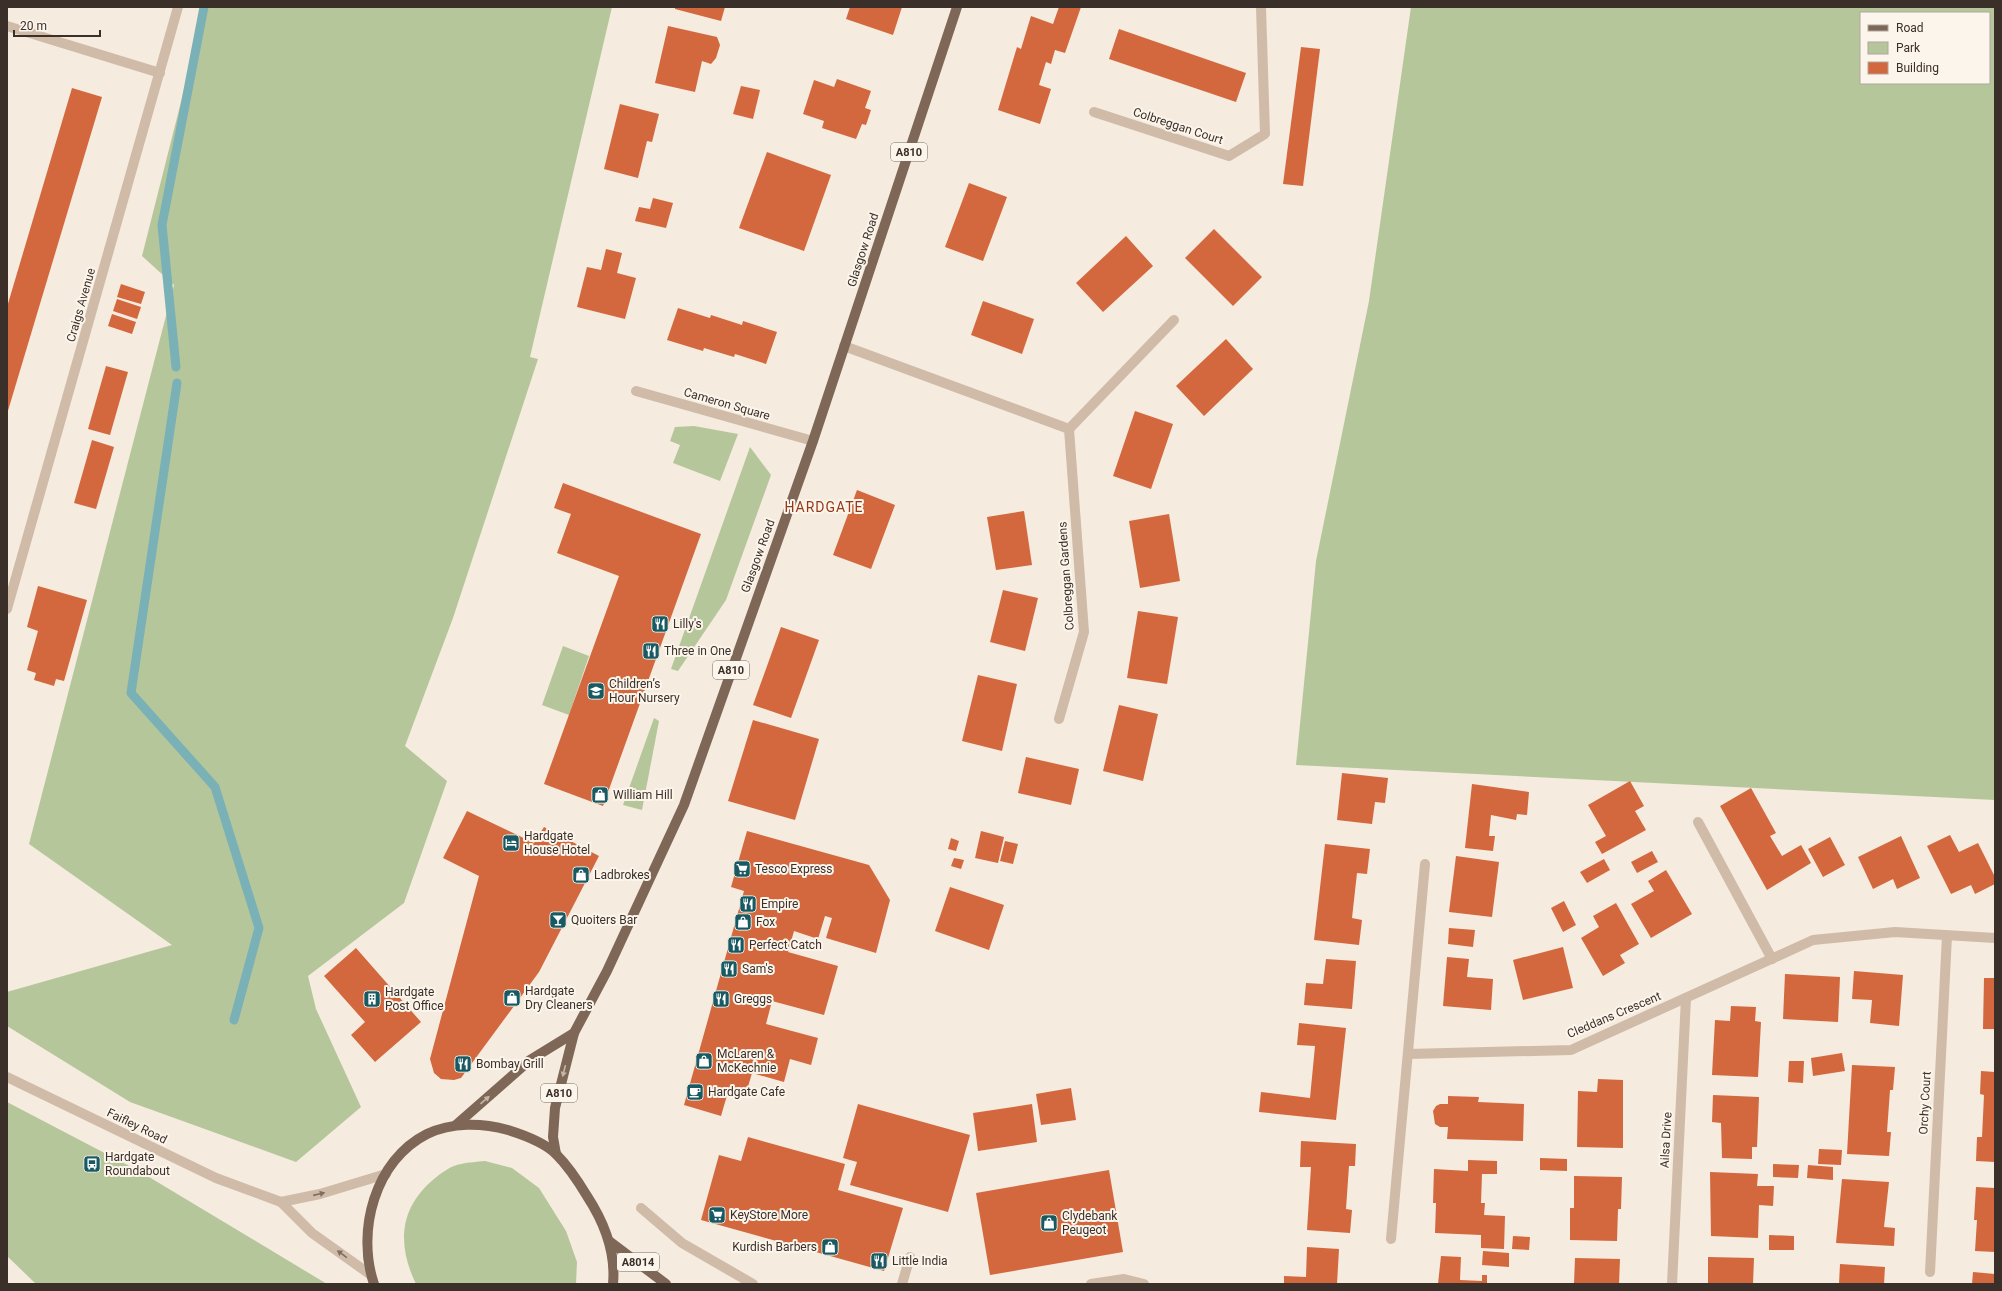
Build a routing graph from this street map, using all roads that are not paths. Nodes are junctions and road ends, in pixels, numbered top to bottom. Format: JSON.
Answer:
{"nodes":[{"id":1,"x":178,"y":7,"type":"edge"},
{"id":2,"x":957,"y":7,"type":"edge"},
{"id":3,"x":1261,"y":7,"type":"edge"},
{"id":4,"x":7,"y":26,"type":"edge"},
{"id":5,"x":160,"y":73,"type":"junction"},
{"id":6,"x":1094,"y":112,"type":"dead end"},
{"id":7,"x":1174,"y":320,"type":"dead end"},
{"id":8,"x":844,"y":346,"type":"junction"},
{"id":9,"x":636,"y":391,"type":"dead end"},
{"id":10,"x":1069,"y":429,"type":"junction"},
{"id":11,"x":813,"y":441,"type":"junction"},
{"id":12,"x":7,"y":609,"type":"edge"},
{"id":13,"x":1059,"y":719,"type":"dead end"},
{"id":14,"x":1698,"y":822,"type":"dead end"},
{"id":15,"x":1425,"y":864,"type":"dead end"},
{"id":16,"x":1947,"y":936,"type":"junction"},
{"id":17,"x":1995,"y":938,"type":"edge"},
{"id":18,"x":1772,"y":959,"type":"junction"},
{"id":19,"x":1686,"y":998,"type":"junction"},
{"id":20,"x":574,"y":1033,"type":"junction"},
{"id":21,"x":1408,"y":1054,"type":"junction"},
{"id":22,"x":7,"y":1077,"type":"edge"},
{"id":23,"x":456,"y":1125,"type":"junction"},
{"id":24,"x":556,"y":1154,"type":"junction"},
{"id":25,"x":386,"y":1174,"type":"junction"},
{"id":26,"x":281,"y":1202,"type":"junction"},
{"id":27,"x":641,"y":1208,"type":"dead end"},
{"id":28,"x":1391,"y":1239,"type":"dead end"},
{"id":29,"x":610,"y":1241,"type":"junction"},
{"id":30,"x":910,"y":1257,"type":"dead end"},
{"id":31,"x":1930,"y":1272,"type":"dead end"},
{"id":32,"x":373,"y":1280,"type":"edge"},
{"id":33,"x":613,"y":1284,"type":"edge"},
{"id":34,"x":666,"y":1284,"type":"edge"},
{"id":35,"x":753,"y":1284,"type":"edge"},
{"id":36,"x":902,"y":1284,"type":"edge"},
{"id":37,"x":1091,"y":1284,"type":"edge"},
{"id":38,"x":1144,"y":1284,"type":"edge"},
{"id":39,"x":1672,"y":1284,"type":"edge"}],
"edges":[{"from":1,"to":5,"type":"street","name":"Craigs Avenue"},
{"from":2,"to":8,"type":"main road","name":"Glasgow Road","number":"A810"},
{"from":3,"to":6,"type":"street","name":"Colbreggan Court"},
{"from":4,"to":5,"type":"street"},
{"from":5,"to":12,"type":"street","name":"Craigs Avenue"},
{"from":7,"to":10,"type":"street"},
{"from":8,"to":10,"type":"street"},
{"from":8,"to":11,"type":"main road","name":"Glasgow Road","number":"A810"},
{"from":9,"to":11,"type":"street","name":"Cameron Square"},
{"from":10,"to":13,"type":"street","name":"Colbreggan Gardens"},
{"from":11,"to":20,"type":"main road","name":"Glasgow Road","number":"A810"},
{"from":14,"to":18,"type":"street"},
{"from":15,"to":21,"type":"street"},
{"from":16,"to":17,"type":"street","name":"Cleddans Crescent"},
{"from":16,"to":18,"type":"street","name":"Cleddans Crescent"},
{"from":16,"to":31,"type":"street","name":"Orchy Court"},
{"from":18,"to":19,"type":"street","name":"Cleddans Crescent"},
{"from":19,"to":21,"type":"street","name":"Cleddans Crescent"},
{"from":19,"to":39,"type":"street","name":"Ailsa Drive"},
{"from":23,"to":20,"type":"main road","one_way":true},
{"from":20,"to":24,"type":"main road","name":"Glasgow Road","number":"A810","one_way":true},
{"from":21,"to":28,"type":"street"},
{"from":22,"to":26,"type":"street","name":"Faifley Road"},
{"from":23,"to":24,"type":"main road"},
{"from":23,"to":25,"type":"main road"},
{"from":24,"to":29,"type":"main road"},
{"from":26,"to":25,"type":"street","one_way":true},
{"from":25,"to":32,"type":"main road"},
{"from":32,"to":26,"type":"street","name":"Faifley Road","one_way":true},
{"from":27,"to":35,"type":"street"},
{"from":29,"to":33,"type":"main road"},
{"from":29,"to":34,"type":"main road","number":"A8014"},
{"from":30,"to":36,"type":"street"},
{"from":37,"to":38,"type":"street"}]}
